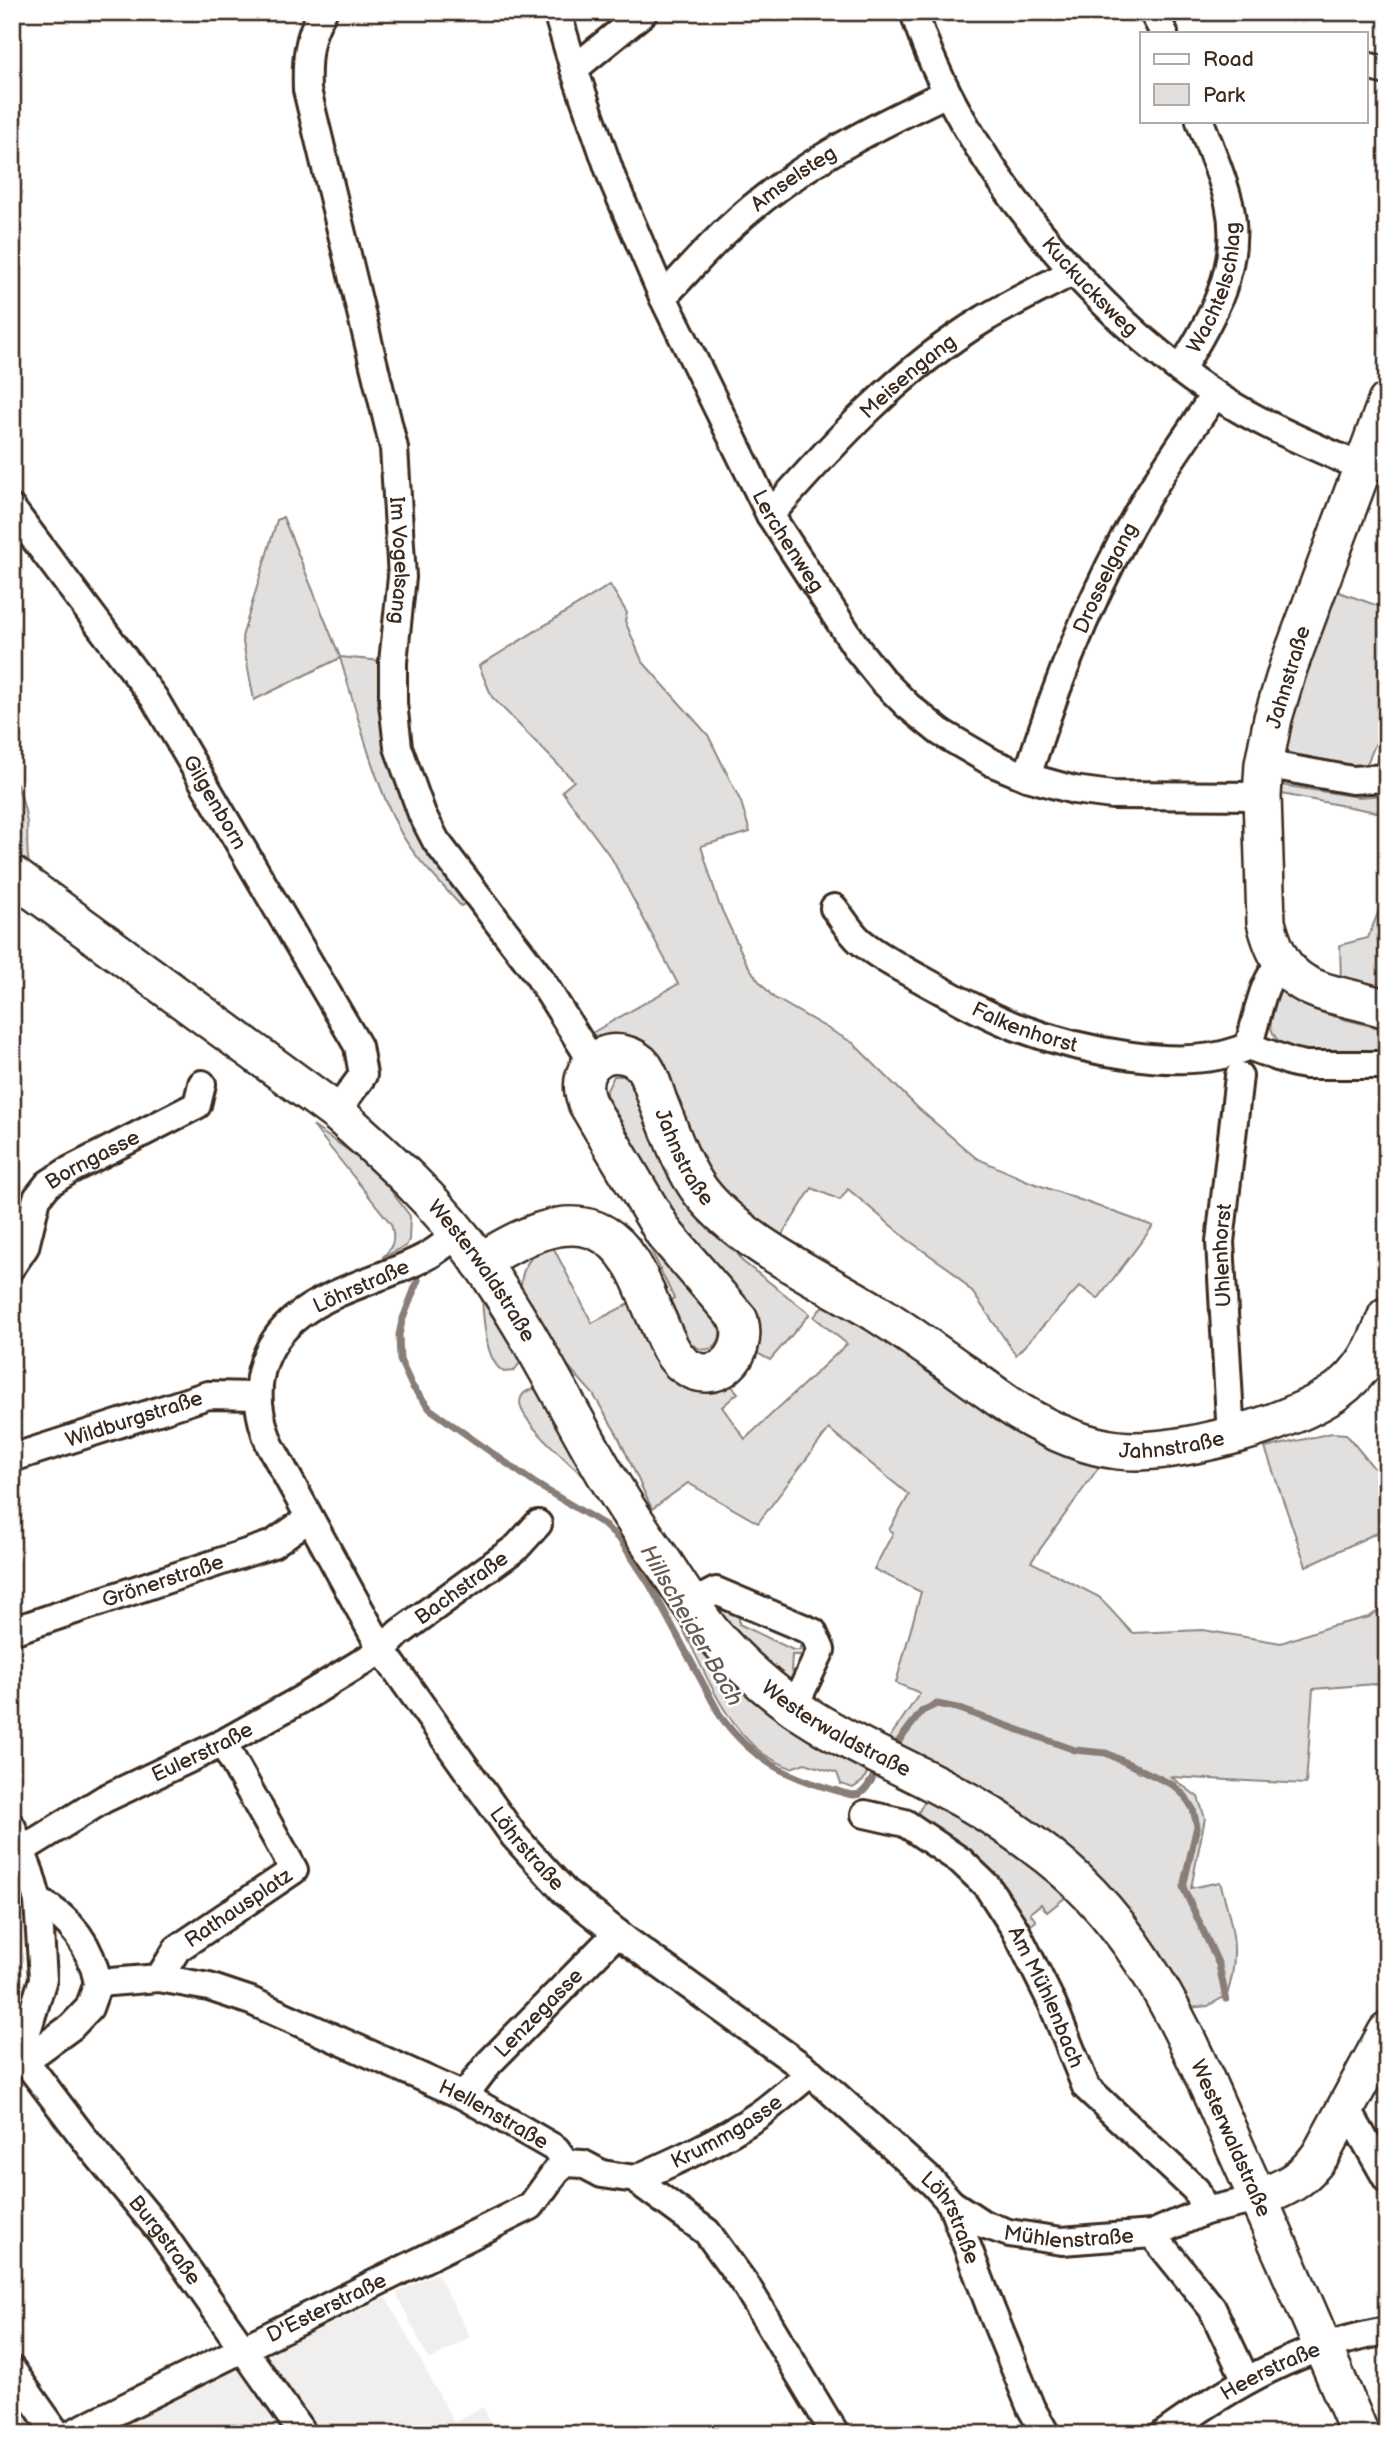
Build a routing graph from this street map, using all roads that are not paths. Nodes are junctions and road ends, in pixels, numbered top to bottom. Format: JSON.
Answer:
{"nodes":[{"id":1,"x":323,"y":12,"type":"edge"},
{"id":2,"x":557,"y":12,"type":"edge"},
{"id":3,"x":644,"y":12,"type":"edge"},
{"id":4,"x":914,"y":12,"type":"edge"},
{"id":5,"x":1153,"y":12,"type":"edge"},
{"id":6,"x":1163,"y":32,"type":"edge"},
{"id":7,"x":1368,"y":66,"type":"edge"},
{"id":8,"x":573,"y":69,"type":"junction"},
{"id":9,"x":1387,"y":71,"type":"edge"},
{"id":10,"x":947,"y":93,"type":"junction"},
{"id":11,"x":1200,"y":122,"type":"edge"},
{"id":12,"x":1074,"y":271,"type":"junction"},
{"id":13,"x":663,"y":297,"type":"junction"},
{"id":14,"x":1180,"y":370,"type":"junction"},
{"id":15,"x":1215,"y":394,"type":"junction"},
{"id":16,"x":1387,"y":402,"type":"edge"},
{"id":17,"x":1361,"y":467,"type":"junction"},
{"id":18,"x":12,"y":509,"type":"edge"},
{"id":19,"x":770,"y":515,"type":"junction"},
{"id":20,"x":1027,"y":777,"type":"junction"},
{"id":21,"x":1387,"y":778,"type":"edge"},
{"id":22,"x":1263,"y":780,"type":"junction"},
{"id":23,"x":12,"y":875,"type":"edge"},
{"id":24,"x":834,"y":908,"type":"dead end"},
{"id":25,"x":1281,"y":962,"type":"junction"},
{"id":26,"x":1387,"y":1009,"type":"edge"},
{"id":27,"x":1248,"y":1046,"type":"junction"},
{"id":28,"x":593,"y":1063,"type":"junction"},
{"id":29,"x":1387,"y":1065,"type":"edge"},
{"id":30,"x":1239,"y":1076,"type":"dead end"},
{"id":31,"x":202,"y":1084,"type":"dead end"},
{"id":32,"x":336,"y":1112,"type":"junction"},
{"id":33,"x":459,"y":1233,"type":"junction"},
{"id":34,"x":480,"y":1262,"type":"junction"},
{"id":35,"x":12,"y":1266,"type":"edge"},
{"id":36,"x":1387,"y":1316,"type":"edge"},
{"id":37,"x":257,"y":1396,"type":"junction"},
{"id":38,"x":1231,"y":1437,"type":"junction"},
{"id":39,"x":12,"y":1458,"type":"edge"},
{"id":40,"x":308,"y":1519,"type":"junction"},
{"id":41,"x":538,"y":1524,"type":"dead end"},
{"id":42,"x":691,"y":1604,"type":"junction"},
{"id":43,"x":12,"y":1631,"type":"edge"},
{"id":44,"x":382,"y":1650,"type":"junction"},
{"id":45,"x":794,"y":1707,"type":"junction"},
{"id":46,"x":223,"y":1743,"type":"junction"},
{"id":47,"x":865,"y":1814,"type":"dead end"},
{"id":48,"x":15,"y":1844,"type":"edge"},
{"id":49,"x":38,"y":1901,"type":"junction"},
{"id":50,"x":617,"y":1933,"type":"junction"},
{"id":51,"x":159,"y":1978,"type":"junction"},
{"id":52,"x":98,"y":1983,"type":"junction"},
{"id":53,"x":1387,"y":2032,"type":"edge"},
{"id":54,"x":16,"y":2058,"type":"edge"},
{"id":55,"x":811,"y":2073,"type":"junction"},
{"id":56,"x":464,"y":2096,"type":"junction"},
{"id":57,"x":1346,"y":2107,"type":"junction"},
{"id":58,"x":566,"y":2163,"type":"junction"},
{"id":59,"x":635,"y":2179,"type":"junction"},
{"id":60,"x":1387,"y":2179,"type":"edge"},
{"id":61,"x":1258,"y":2199,"type":"junction"},
{"id":62,"x":951,"y":2203,"type":"junction"},
{"id":63,"x":1205,"y":2211,"type":"junction"},
{"id":64,"x":1152,"y":2234,"type":"junction"},
{"id":65,"x":1387,"y":2332,"type":"edge"},
{"id":66,"x":1321,"y":2346,"type":"junction"},
{"id":67,"x":244,"y":2347,"type":"junction"},
{"id":68,"x":12,"y":2370,"type":"edge"},
{"id":69,"x":1246,"y":2380,"type":"junction"},
{"id":70,"x":57,"y":2434,"type":"edge"},
{"id":71,"x":71,"y":2434,"type":"edge"},
{"id":72,"x":303,"y":2434,"type":"edge"},
{"id":73,"x":835,"y":2434,"type":"edge"},
{"id":74,"x":1046,"y":2434,"type":"edge"},
{"id":75,"x":1164,"y":2434,"type":"edge"},
{"id":76,"x":1360,"y":2434,"type":"edge"}],
"edges":[{"from":1,"to":28,"type":"street","name":"Im Vogelsang"},
{"from":2,"to":8,"type":"street","name":"Lerchenweg"},
{"from":3,"to":8,"type":"street"},
{"from":4,"to":10,"type":"street","name":"Kuckucksweg"},
{"from":5,"to":6,"type":"street"},
{"from":7,"to":9,"type":"street"},
{"from":8,"to":13,"type":"street","name":"Lerchenweg"},
{"from":10,"to":12,"type":"street","name":"Kuckucksweg"},
{"from":10,"to":13,"type":"street","name":"Amselsteg"},
{"from":11,"to":14,"type":"street","name":"Wachtelschlag"},
{"from":12,"to":14,"type":"street","name":"Kuckucksweg"},
{"from":12,"to":19,"type":"street","name":"Meisengang"},
{"from":13,"to":19,"type":"street","name":"Lerchenweg"},
{"from":14,"to":15,"type":"street","name":"Kuckucksweg"},
{"from":15,"to":17,"type":"street","name":"Kuckucksweg"},
{"from":15,"to":20,"type":"street","name":"Drosselgang"},
{"from":16,"to":17,"type":"street","name":"Jahnstraße"},
{"from":17,"to":22,"type":"street","name":"Jahnstraße"},
{"from":18,"to":32,"type":"street","name":"Gilgenborn"},
{"from":19,"to":20,"type":"street","name":"Lerchenweg"},
{"from":20,"to":22,"type":"street","name":"Lerchenweg"},
{"from":21,"to":22,"type":"street","name":"Lerchenweg"},
{"from":22,"to":25,"type":"street","name":"Jahnstraße"},
{"from":23,"to":32,"type":"street","name":"Westerwaldstraße"},
{"from":24,"to":27,"type":"street","name":"Falkenhorst"},
{"from":25,"to":26,"type":"street","name":"Jahnstraße"},
{"from":25,"to":27,"type":"street"},
{"from":27,"to":29,"type":"street"},
{"from":28,"to":34,"type":"street"},
{"from":28,"to":38,"type":"street","name":"Jahnstraße"},
{"from":30,"to":38,"type":"street","name":"Uhlenhorst"},
{"from":31,"to":35,"type":"street","name":"Borngasse"},
{"from":32,"to":33,"type":"street","name":"Westerwaldstraße"},
{"from":33,"to":34,"type":"street","name":"Westerwaldstraße"},
{"from":33,"to":37,"type":"street","name":"Löhrstraße"},
{"from":34,"to":42,"type":"street","name":"Westerwaldstraße"},
{"from":36,"to":38,"type":"street","name":"Jahnstraße"},
{"from":37,"to":39,"type":"street","name":"Wildburgstraße"},
{"from":37,"to":40,"type":"street","name":"Löhrstraße"},
{"from":40,"to":43,"type":"street","name":"Grönerstraße"},
{"from":40,"to":44,"type":"street","name":"Löhrstraße"},
{"from":41,"to":44,"type":"street","name":"Bachstraße"},
{"from":42,"to":45,"type":"street","name":"Westerwaldstraße"},
{"from":42,"to":45,"type":"street"},
{"from":44,"to":46,"type":"street","name":"Eulerstraße"},
{"from":44,"to":50,"type":"street","name":"Löhrstraße"},
{"from":45,"to":61,"type":"street","name":"Westerwaldstraße"},
{"from":46,"to":48,"type":"street","name":"Eulerstraße"},
{"from":46,"to":51,"type":"street","name":"Rathausplatz"},
{"from":47,"to":63,"type":"street","name":"Am Mühlenbach"},
{"from":48,"to":49,"type":"street"},
{"from":49,"to":52,"type":"street"},
{"from":49,"to":54,"type":"street"},
{"from":50,"to":55,"type":"street","name":"Löhrstraße"},
{"from":50,"to":56,"type":"street","name":"Lenzegasse"},
{"from":51,"to":52,"type":"street"},
{"from":51,"to":56,"type":"street","name":"Hellenstraße"},
{"from":52,"to":54,"type":"street"},
{"from":53,"to":57,"type":"street"},
{"from":54,"to":67,"type":"street","name":"Burgstraße"},
{"from":55,"to":59,"type":"street","name":"Krummgasse"},
{"from":55,"to":62,"type":"street","name":"Löhrstraße"},
{"from":56,"to":58,"type":"street","name":"Hellenstraße"},
{"from":57,"to":60,"type":"street"},
{"from":57,"to":61,"type":"street"},
{"from":58,"to":59,"type":"street","name":"Hellenstraße"},
{"from":58,"to":67,"type":"street","name":"D'Esterstraße"},
{"from":59,"to":73,"type":"street","name":"Hellenstraße"},
{"from":61,"to":63,"type":"street","name":"Mühlenstraße"},
{"from":61,"to":66,"type":"street","name":"Westerwaldstraße"},
{"from":62,"to":64,"type":"street","name":"Mühlenstraße"},
{"from":62,"to":74,"type":"street","name":"Löhrstraße"},
{"from":63,"to":64,"type":"street","name":"Mühlenstraße"},
{"from":64,"to":69,"type":"street","name":"Mühlenstraße"},
{"from":65,"to":66,"type":"street","name":"Heerstraße"},
{"from":66,"to":69,"type":"street","name":"Heerstraße"},
{"from":66,"to":76,"type":"street","name":"Westerwaldstraße"},
{"from":67,"to":71,"type":"street","name":"D'Esterstraße"},
{"from":67,"to":72,"type":"street","name":"Burgstraße"},
{"from":68,"to":70,"type":"street"},
{"from":69,"to":75,"type":"street","name":"Heerstraße"}]}
